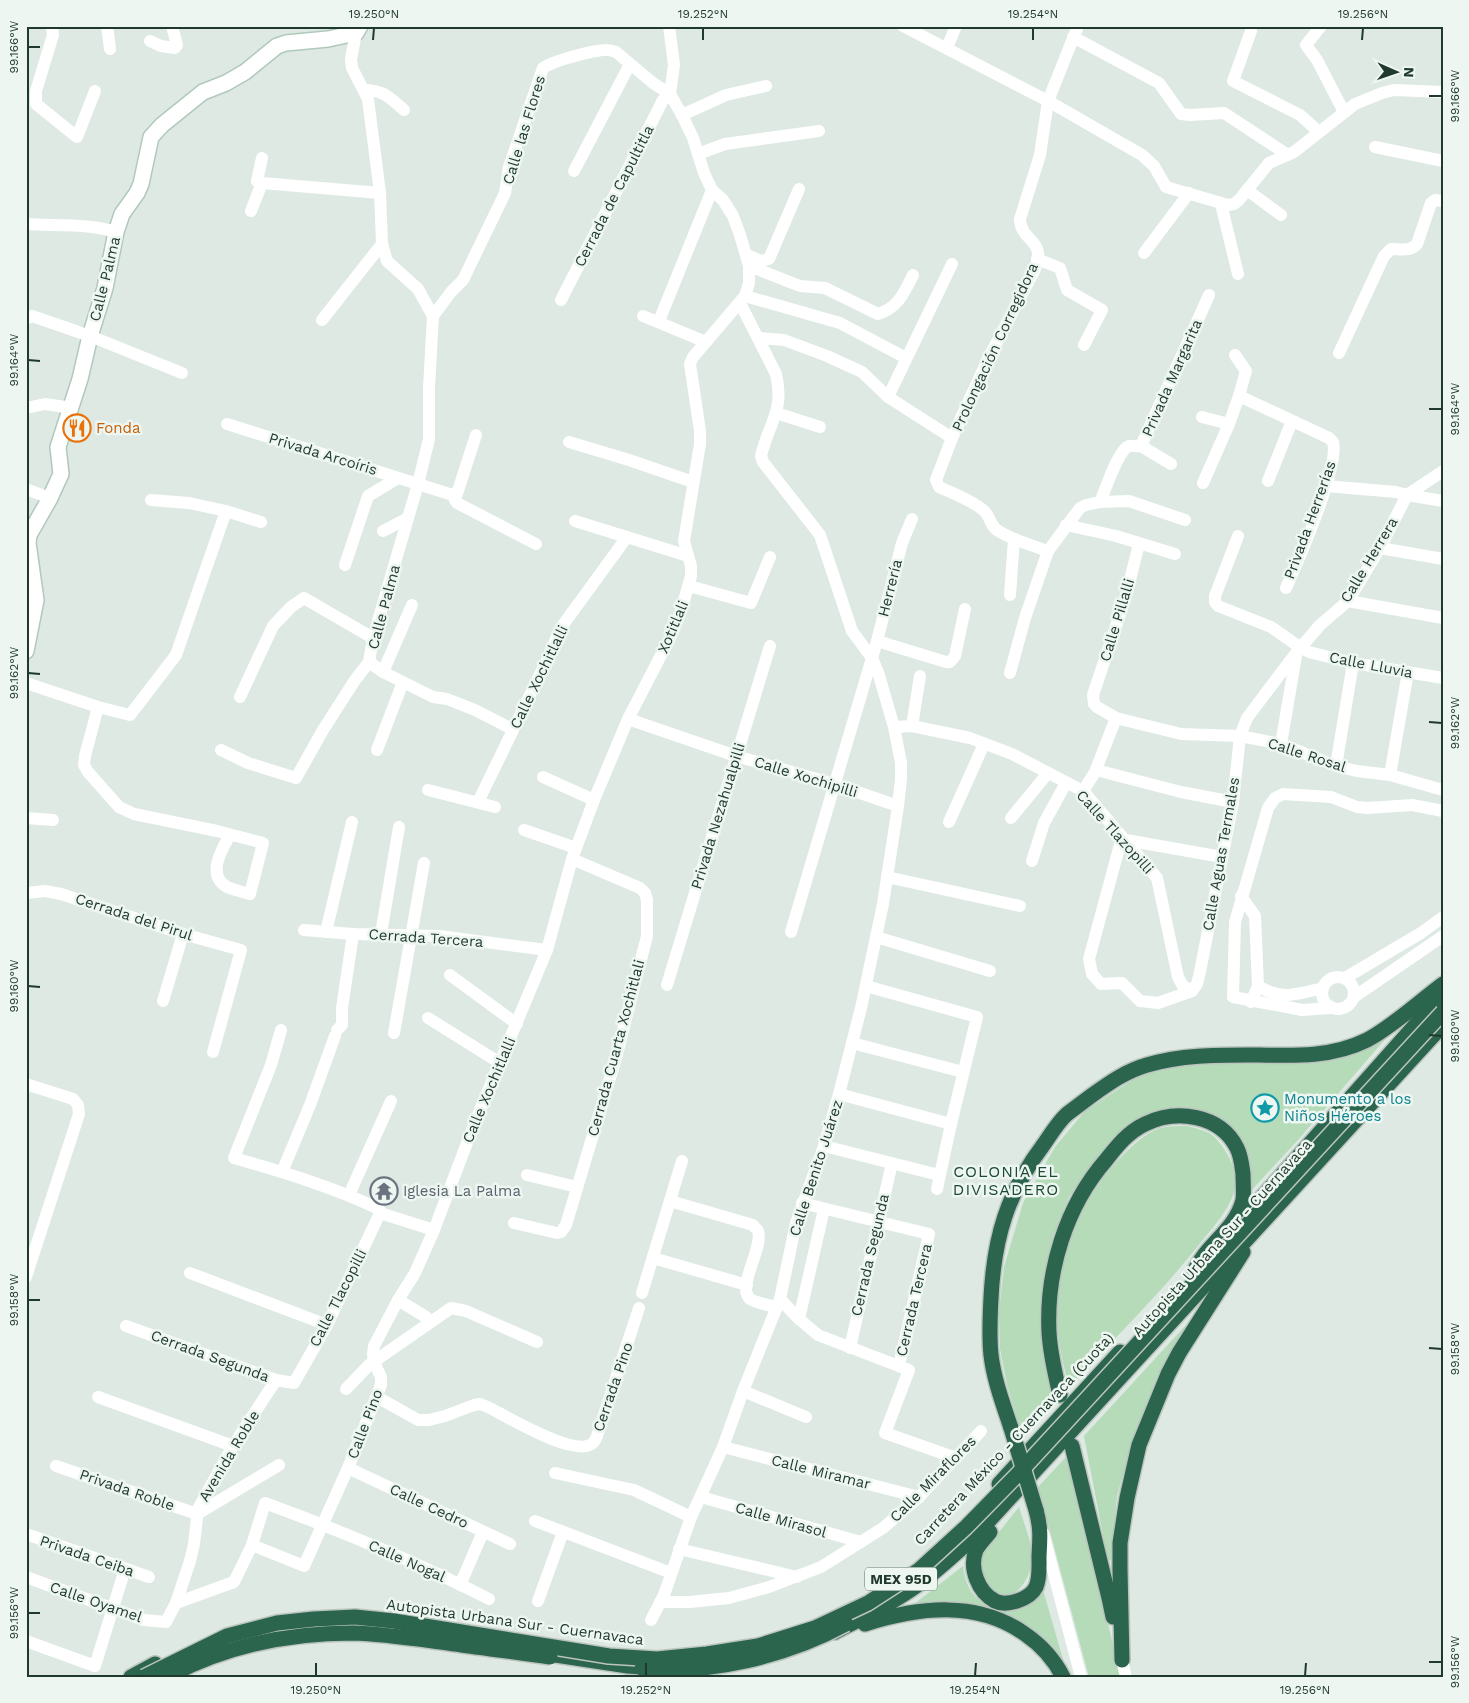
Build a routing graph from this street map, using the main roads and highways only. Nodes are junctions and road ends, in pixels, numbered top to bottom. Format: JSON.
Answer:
{"nodes":[{"id":1,"x":1443,"y":984,"type":"edge"},
{"id":2,"x":1443,"y":994,"type":"edge"},
{"id":3,"x":1443,"y":1012,"type":"edge"},
{"id":4,"x":1443,"y":1024,"type":"edge"},
{"id":5,"x":1259,"y":1225,"type":"junction"},
{"id":6,"x":1193,"y":1275,"type":"junction"},
{"id":7,"x":1060,"y":1395,"type":"dead end"},
{"id":8,"x":1072,"y":1446,"type":"dead end"},
{"id":9,"x":1013,"y":1492,"type":"junction"},
{"id":10,"x":826,"y":1637,"type":"junction"},
{"id":11,"x":131,"y":1677,"type":"edge"},
{"id":12,"x":144,"y":1677,"type":"edge"},
{"id":13,"x":161,"y":1677,"type":"edge"},
{"id":14,"x":167,"y":1677,"type":"edge"},
{"id":15,"x":1063,"y":1677,"type":"edge"}],
"edges":[{"from":1,"to":9,"type":"highway","bridge":true},
{"from":2,"to":6,"type":"highway","name":"Carretera México - Cuernavaca (Cuota)","number":"MEX 95D"},
{"from":3,"to":12,"type":"highway","name":"Autopista Urbana Sur - Cuernavaca","bridge":true},
{"from":4,"to":5,"type":"highway","number":"MEX 95D"},
{"from":4,"to":14,"type":"highway","name":"Autopista Urbana Sur - Cuernavaca","bridge":true},
{"from":5,"to":8,"type":"highway"},
{"from":5,"to":9,"type":"highway","number":"MEX 95D"},
{"from":6,"to":7,"type":"highway"},
{"from":6,"to":11,"type":"highway","name":"Carretera México - Cuernavaca (Cuota)","number":"MEX 95D"},
{"from":9,"to":10,"type":"highway","number":"MEX 95D"},
{"from":10,"to":13,"type":"highway","number":"MEX 95D"},
{"from":10,"to":15,"type":"highway"}]}
